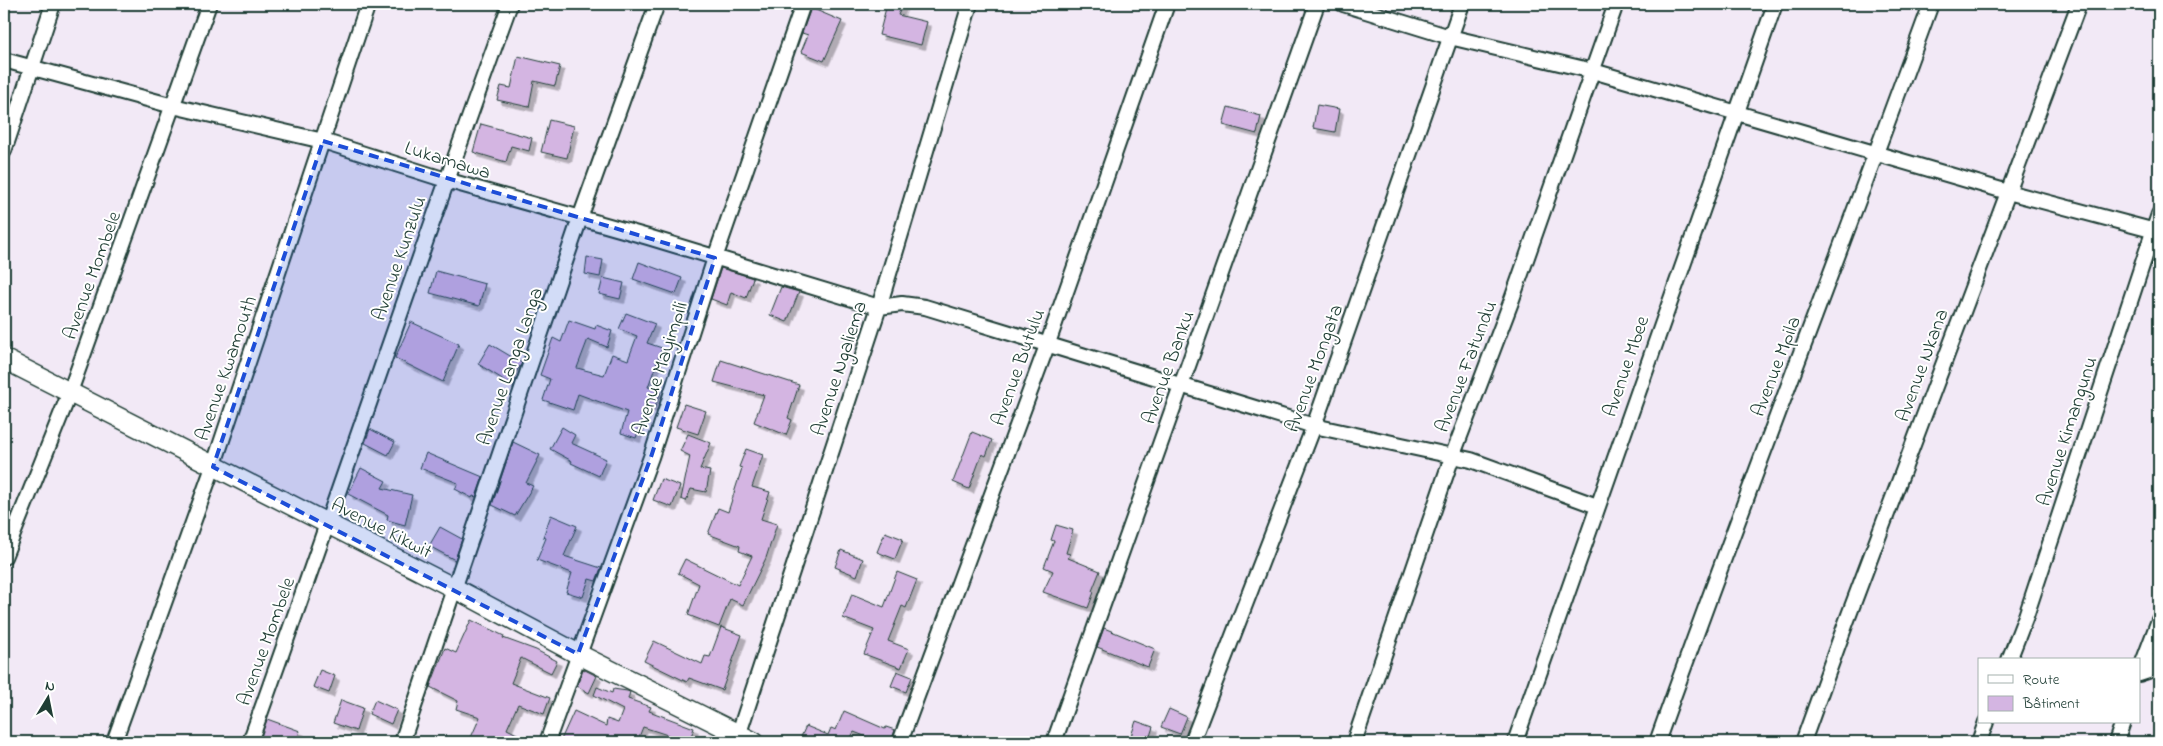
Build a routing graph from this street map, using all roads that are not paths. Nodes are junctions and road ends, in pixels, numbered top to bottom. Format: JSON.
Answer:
{"nodes":[{"id":1,"x":53,"y":4,"type":"edge"},
{"id":2,"x":209,"y":4,"type":"edge"},
{"id":3,"x":368,"y":4,"type":"edge"},
{"id":4,"x":510,"y":4,"type":"edge"},
{"id":5,"x":657,"y":4,"type":"edge"},
{"id":6,"x":803,"y":4,"type":"edge"},
{"id":7,"x":970,"y":4,"type":"edge"},
{"id":8,"x":1167,"y":4,"type":"edge"},
{"id":9,"x":1317,"y":4,"type":"edge"},
{"id":10,"x":1343,"y":4,"type":"edge"},
{"id":11,"x":1462,"y":4,"type":"edge"},
{"id":12,"x":1616,"y":4,"type":"edge"},
{"id":13,"x":1775,"y":4,"type":"edge"},
{"id":14,"x":1931,"y":4,"type":"edge"},
{"id":15,"x":2079,"y":4,"type":"edge"},
{"id":16,"x":1450,"y":36,"type":"junction"},
{"id":17,"x":4,"y":60,"type":"edge"},
{"id":18,"x":32,"y":67,"type":"junction"},
{"id":19,"x":1593,"y":71,"type":"junction"},
{"id":20,"x":173,"y":106,"type":"junction"},
{"id":21,"x":1736,"y":111,"type":"junction"},
{"id":22,"x":323,"y":141,"type":"junction"},
{"id":23,"x":4,"y":151,"type":"edge"},
{"id":24,"x":1877,"y":154,"type":"junction"},
{"id":25,"x":446,"y":180,"type":"junction"},
{"id":26,"x":2008,"y":192,"type":"junction"},
{"id":27,"x":2159,"y":214,"type":"edge"},
{"id":28,"x":580,"y":218,"type":"junction"},
{"id":29,"x":2156,"y":232,"type":"edge"},
{"id":30,"x":715,"y":258,"type":"junction"},
{"id":31,"x":879,"y":307,"type":"junction"},
{"id":32,"x":1048,"y":343,"type":"junction"},
{"id":33,"x":4,"y":359,"type":"edge"},
{"id":34,"x":1182,"y":384,"type":"junction"},
{"id":35,"x":70,"y":392,"type":"junction"},
{"id":36,"x":1314,"y":426,"type":"junction"},
{"id":37,"x":1452,"y":457,"type":"junction"},
{"id":38,"x":213,"y":467,"type":"junction"},
{"id":39,"x":1597,"y":506,"type":"junction"},
{"id":40,"x":328,"y":526,"type":"junction"},
{"id":41,"x":4,"y":557,"type":"edge"},
{"id":42,"x":454,"y":588,"type":"junction"},
{"id":43,"x":2159,"y":620,"type":"edge"},
{"id":44,"x":578,"y":654,"type":"junction"},
{"id":45,"x":2009,"y":658,"type":"edge"},
{"id":46,"x":2159,"y":660,"type":"edge"},
{"id":47,"x":2140,"y":670,"type":"edge"},
{"id":48,"x":2140,"y":673,"type":"edge"},
{"id":49,"x":1985,"y":724,"type":"edge"},
{"id":50,"x":2122,"y":724,"type":"edge"},
{"id":51,"x":743,"y":740,"type":"edge"},
{"id":52,"x":114,"y":742,"type":"edge"},
{"id":53,"x":250,"y":742,"type":"edge"},
{"id":54,"x":402,"y":742,"type":"edge"},
{"id":55,"x":547,"y":742,"type":"edge"},
{"id":56,"x":900,"y":742,"type":"edge"},
{"id":57,"x":1054,"y":742,"type":"edge"},
{"id":58,"x":1192,"y":742,"type":"edge"},
{"id":59,"x":1354,"y":742,"type":"edge"},
{"id":60,"x":1515,"y":742,"type":"edge"},
{"id":61,"x":1657,"y":742,"type":"edge"},
{"id":62,"x":1803,"y":742,"type":"edge"},
{"id":63,"x":1979,"y":742,"type":"edge"},
{"id":64,"x":2116,"y":742,"type":"edge"}],
"edges":[{"from":1,"to":18,"type":"street"},
{"from":2,"to":20,"type":"street","name":"Avenue Mombele"},
{"from":3,"to":22,"type":"street","name":"Avenue Kwamouth"},
{"from":4,"to":25,"type":"street","name":"Avenue Kunzulu"},
{"from":5,"to":28,"type":"street","name":"Avenue Langa Langa"},
{"from":6,"to":30,"type":"street","name":"Avenue Mayimpili"},
{"from":7,"to":31,"type":"street","name":"Avenue Ngaliema"},
{"from":8,"to":32,"type":"street","name":"Avenue Butulu"},
{"from":9,"to":34,"type":"street","name":"Avenue Banku"},
{"from":10,"to":16,"type":"street"},
{"from":11,"to":16,"type":"street","name":"Avenue Mongata"},
{"from":12,"to":19,"type":"street","name":"Avenue Fatundu"},
{"from":13,"to":21,"type":"street","name":"Avenue Mbee"},
{"from":14,"to":24,"type":"street","name":"Avenue Mpila"},
{"from":15,"to":26,"type":"street","name":"Avenue Nkana"},
{"from":16,"to":19,"type":"street"},
{"from":16,"to":36,"type":"street","name":"Avenue Mongata"},
{"from":17,"to":18,"type":"street","name":"Lukamawa"},
{"from":18,"to":20,"type":"street","name":"Lukamawa"},
{"from":18,"to":23,"type":"street"},
{"from":19,"to":21,"type":"street"},
{"from":19,"to":37,"type":"street","name":"Avenue Fatundu"},
{"from":20,"to":22,"type":"street","name":"Lukamawa"},
{"from":20,"to":35,"type":"street","name":"Avenue Mombele"},
{"from":21,"to":24,"type":"street"},
{"from":21,"to":39,"type":"street","name":"Avenue Mbee"},
{"from":22,"to":25,"type":"street","name":"Lukamawa"},
{"from":22,"to":38,"type":"street","name":"Avenue Kwamouth"},
{"from":24,"to":26,"type":"street"},
{"from":24,"to":61,"type":"street","name":"Avenue Mpila"},
{"from":25,"to":28,"type":"street","name":"Lukamawa"},
{"from":25,"to":40,"type":"street","name":"Avenue Kunzulu"},
{"from":26,"to":29,"type":"street"},
{"from":26,"to":62,"type":"street","name":"Avenue Nkana"},
{"from":27,"to":29,"type":"street","name":"Avenue Kimangunu"},
{"from":28,"to":30,"type":"street","name":"Lukamawa"},
{"from":28,"to":42,"type":"street","name":"Avenue Langa Langa"},
{"from":29,"to":45,"type":"street","name":"Avenue Kimangunu"},
{"from":30,"to":31,"type":"street","name":"Lukamawa"},
{"from":30,"to":44,"type":"street","name":"Avenue Mayimpili"},
{"from":31,"to":32,"type":"street"},
{"from":31,"to":51,"type":"street","name":"Avenue Ngaliema"},
{"from":32,"to":34,"type":"street"},
{"from":32,"to":56,"type":"street","name":"Avenue Butulu"},
{"from":33,"to":35,"type":"main road","name":"Avenue Kikwit"},
{"from":34,"to":36,"type":"street"},
{"from":34,"to":57,"type":"street","name":"Avenue Banku"},
{"from":35,"to":38,"type":"main road","name":"Avenue Kikwit"},
{"from":35,"to":41,"type":"street","name":"Avenue Mombele"},
{"from":36,"to":37,"type":"street"},
{"from":36,"to":58,"type":"street","name":"Avenue Mongata"},
{"from":37,"to":39,"type":"street"},
{"from":37,"to":59,"type":"street","name":"Avenue Fatundu"},
{"from":38,"to":40,"type":"main road","name":"Avenue Kikwit"},
{"from":38,"to":52,"type":"street","name":"Avenue Kwamouth"},
{"from":39,"to":60,"type":"street","name":"Avenue Mbee"},
{"from":40,"to":42,"type":"main road","name":"Avenue Kikwit"},
{"from":40,"to":53,"type":"street","name":"Avenue Mombele"},
{"from":42,"to":44,"type":"main road","name":"Avenue Kikwit"},
{"from":42,"to":54,"type":"street","name":"Avenue Langa Langa"},
{"from":43,"to":47,"type":"street"},
{"from":44,"to":51,"type":"main road","name":"Avenue Kikwit"},
{"from":44,"to":55,"type":"street","name":"Avenue Mayimpili"},
{"from":46,"to":48,"type":"street"},
{"from":49,"to":63,"type":"street"},
{"from":50,"to":64,"type":"street"}]}
